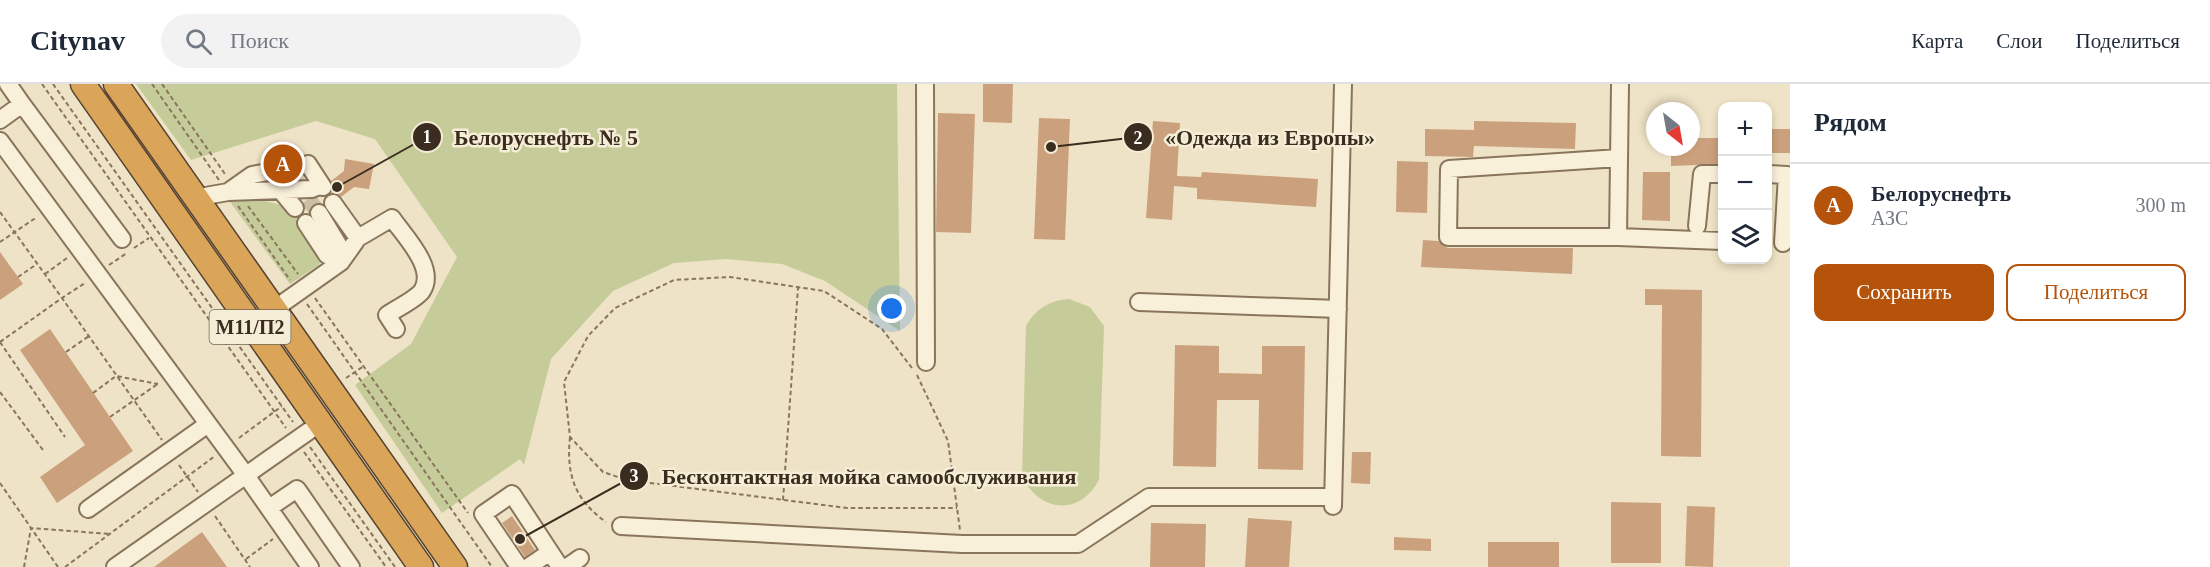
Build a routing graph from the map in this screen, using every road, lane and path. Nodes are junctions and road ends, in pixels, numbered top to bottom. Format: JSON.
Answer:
{"nodes":[{"id":1,"x":8,"y":84,"type":"edge"},
{"id":2,"x":42,"y":84,"type":"edge"},
{"id":3,"x":53,"y":84,"type":"edge"},
{"id":4,"x":83,"y":84,"type":"edge"},
{"id":5,"x":116,"y":84,"type":"edge"},
{"id":6,"x":162,"y":84,"type":"edge"},
{"id":7,"x":925,"y":84,"type":"edge"},
{"id":8,"x":1343,"y":84,"type":"edge"},
{"id":9,"x":1620,"y":84,"type":"edge"},
{"id":10,"x":22,"y":104,"type":"junction"},
{"id":11,"x":0,"y":120,"type":"edge"},
{"id":12,"x":0,"y":141,"type":"edge"},
{"id":13,"x":1619,"y":158,"type":"junction"},
{"id":14,"x":1718,"y":174,"type":"edge"},
{"id":15,"x":1772,"y":174,"type":"edge"},
{"id":16,"x":234,"y":191,"type":"junction"},
{"id":17,"x":194,"y":198,"type":"junction"},
{"id":18,"x":50,"y":209,"type":"junction"},
{"id":19,"x":0,"y":212,"type":"edge"},
{"id":20,"x":319,"y":213,"type":"junction"},
{"id":21,"x":1697,"y":226,"type":"dead end"},
{"id":22,"x":14,"y":232,"type":"junction"},
{"id":23,"x":1618,"y":237,"type":"junction"},
{"id":24,"x":149,"y":238,"type":"junction"},
{"id":25,"x":358,"y":238,"type":"junction"},
{"id":26,"x":122,"y":239,"type":"dead end"},
{"id":27,"x":1718,"y":241,"type":"edge"},
{"id":28,"x":0,"y":242,"type":"edge"},
{"id":29,"x":1780,"y":245,"type":"edge"},
{"id":30,"x":79,"y":249,"type":"junction"},
{"id":31,"x":341,"y":262,"type":"junction"},
{"id":32,"x":37,"y":264,"type":"junction"},
{"id":33,"x":45,"y":274,"type":"junction"},
{"id":34,"x":97,"y":274,"type":"junction"},
{"id":35,"x":18,"y":277,"type":"dead end"},
{"id":36,"x":308,"y":287,"type":"junction"},
{"id":37,"x":798,"y":288,"type":"junction"},
{"id":38,"x":62,"y":298,"type":"junction"},
{"id":39,"x":1138,"y":302,"type":"dead end"},
{"id":40,"x":1338,"y":309,"type":"junction"},
{"id":41,"x":273,"y":310,"type":"junction"},
{"id":42,"x":396,"y":328,"type":"dead end"},
{"id":43,"x":89,"y":336,"type":"junction"},
{"id":44,"x":0,"y":342,"type":"edge"},
{"id":45,"x":66,"y":352,"type":"dead end"},
{"id":46,"x":926,"y":362,"type":"dead end"},
{"id":47,"x":116,"y":376,"type":"junction"},
{"id":48,"x":164,"y":379,"type":"junction"},
{"id":49,"x":0,"y":392,"type":"edge"},
{"id":50,"x":93,"y":393,"type":"dead end"},
{"id":51,"x":134,"y":401,"type":"junction"},
{"id":52,"x":110,"y":417,"type":"dead end"},
{"id":53,"x":208,"y":424,"type":"junction"},
{"id":54,"x":305,"y":433,"type":"junction"},
{"id":55,"x":65,"y":437,"type":"dead end"},
{"id":56,"x":570,"y":437,"type":"junction"},
{"id":57,"x":43,"y":450,"type":"dead end"},
{"id":58,"x":170,"y":452,"type":"junction"},
{"id":59,"x":245,"y":474,"type":"junction"},
{"id":60,"x":0,"y":483,"type":"edge"},
{"id":61,"x":783,"y":501,"type":"junction"},
{"id":62,"x":205,"y":502,"type":"junction"},
{"id":63,"x":447,"y":503,"type":"dead end"},
{"id":64,"x":269,"y":508,"type":"junction"},
{"id":65,"x":957,"y":508,"type":"junction"},
{"id":66,"x":88,"y":509,"type":"dead end"},
{"id":67,"x":472,"y":519,"type":"dead end"},
{"id":68,"x":621,"y":526,"type":"joint"},
{"id":69,"x":31,"y":528,"type":"junction"},
{"id":70,"x":285,"y":530,"type":"junction"},
{"id":71,"x":110,"y":534,"type":"dead end"},
{"id":72,"x":962,"y":544,"type":"junction"},
{"id":73,"x":550,"y":552,"type":"junction"},
{"id":74,"x":245,"y":560,"type":"junction"},
{"id":75,"x":24,"y":567,"type":"edge"},
{"id":76,"x":58,"y":567,"type":"edge"},
{"id":77,"x":115,"y":567,"type":"edge"},
{"id":78,"x":250,"y":567,"type":"edge"},
{"id":79,"x":310,"y":567,"type":"edge"},
{"id":80,"x":351,"y":567,"type":"edge"},
{"id":81,"x":386,"y":567,"type":"edge"},
{"id":82,"x":395,"y":567,"type":"edge"},
{"id":83,"x":421,"y":567,"type":"edge"},
{"id":84,"x":455,"y":567,"type":"edge"},
{"id":85,"x":492,"y":567,"type":"edge"},
{"id":86,"x":519,"y":567,"type":"edge"},
{"id":87,"x":528,"y":567,"type":"edge"},
{"id":88,"x":560,"y":567,"type":"edge"}],
"edges":[{"from":1,"to":10,"type":"lane"},
{"from":2,"to":24,"type":"path"},
{"from":3,"to":54,"type":"path"},
{"from":4,"to":54,"type":"highway","number":"М11/П2"},
{"from":5,"to":17,"type":"highway","number":"М11/П2"},
{"from":6,"to":16,"type":"path"},
{"from":7,"to":46,"type":"lane"},
{"from":8,"to":40,"type":"lane"},
{"from":9,"to":13,"type":"lane"},
{"from":10,"to":11,"type":"lane"},
{"from":10,"to":26,"type":"lane"},
{"from":12,"to":18,"type":"lane"},
{"from":13,"to":23,"type":"lane"},
{"from":13,"to":23,"type":"lane"},
{"from":14,"to":21,"type":"lane"},
{"from":15,"to":29,"type":"lane"},
{"from":16,"to":16,"type":"lane"},
{"from":16,"to":17,"type":"lane"},
{"from":16,"to":36,"type":"path"},
{"from":17,"to":41,"type":"highway","number":"М11/П2"},
{"from":18,"to":22,"type":"path"},
{"from":18,"to":30,"type":"lane"},
{"from":19,"to":22,"type":"path"},
{"from":20,"to":25,"type":"lane"},
{"from":20,"to":31,"type":"lane"},
{"from":20,"to":31,"type":"lane"},
{"from":22,"to":28,"type":"path"},
{"from":22,"to":32,"type":"path"},
{"from":23,"to":27,"type":"lane"},
{"from":24,"to":34,"type":"path"},
{"from":24,"to":54,"type":"path"},
{"from":25,"to":31,"type":"lane"},
{"from":25,"to":42,"type":"lane"},
{"from":30,"to":33,"type":"path"},
{"from":30,"to":34,"type":"lane"},
{"from":31,"to":36,"type":"lane"},
{"from":32,"to":33,"type":"path"},
{"from":32,"to":35,"type":"path"},
{"from":33,"to":38,"type":"path"},
{"from":34,"to":38,"type":"path"},
{"from":34,"to":48,"type":"lane"},
{"from":36,"to":41,"type":"lane"},
{"from":36,"to":67,"type":"path"},
{"from":37,"to":56,"type":"path"},
{"from":37,"to":61,"type":"path"},
{"from":37,"to":65,"type":"path"},
{"from":38,"to":43,"type":"path"},
{"from":38,"to":44,"type":"path"},
{"from":39,"to":40,"type":"lane"},
{"from":40,"to":72,"type":"lane"},
{"from":41,"to":84,"type":"highway","number":"М11/П2"},
{"from":43,"to":45,"type":"path"},
{"from":43,"to":47,"type":"path"},
{"from":44,"to":55,"type":"path"},
{"from":47,"to":48,"type":"path"},
{"from":47,"to":50,"type":"path"},
{"from":47,"to":51,"type":"path"},
{"from":48,"to":51,"type":"path"},
{"from":48,"to":53,"type":"lane"},
{"from":49,"to":57,"type":"path"},
{"from":51,"to":52,"type":"path"},
{"from":51,"to":58,"type":"path"},
{"from":53,"to":58,"type":"lane"},
{"from":53,"to":59,"type":"lane"},
{"from":54,"to":59,"type":"lane"},
{"from":54,"to":81,"type":"path"},
{"from":54,"to":82,"type":"path"},
{"from":54,"to":83,"type":"highway","number":"М11/П2"},
{"from":56,"to":61,"type":"path"},
{"from":56,"to":68,"type":"path"},
{"from":58,"to":62,"type":"path"},
{"from":58,"to":66,"type":"lane"},
{"from":59,"to":62,"type":"lane"},
{"from":59,"to":64,"type":"lane"},
{"from":60,"to":69,"type":"path"},
{"from":61,"to":65,"type":"path"},
{"from":62,"to":74,"type":"path"},
{"from":62,"to":77,"type":"lane"},
{"from":63,"to":85,"type":"path"},
{"from":64,"to":70,"type":"lane"},
{"from":64,"to":80,"type":"lane"},
{"from":65,"to":72,"type":"path"},
{"from":68,"to":72,"type":"lane"},
{"from":69,"to":71,"type":"path"},
{"from":69,"to":75,"type":"path"},
{"from":69,"to":76,"type":"path"},
{"from":70,"to":74,"type":"path"},
{"from":70,"to":79,"type":"lane"},
{"from":73,"to":86,"type":"lane"},
{"from":73,"to":87,"type":"lane"},
{"from":73,"to":88,"type":"lane"},
{"from":74,"to":78,"type":"path"}]}
